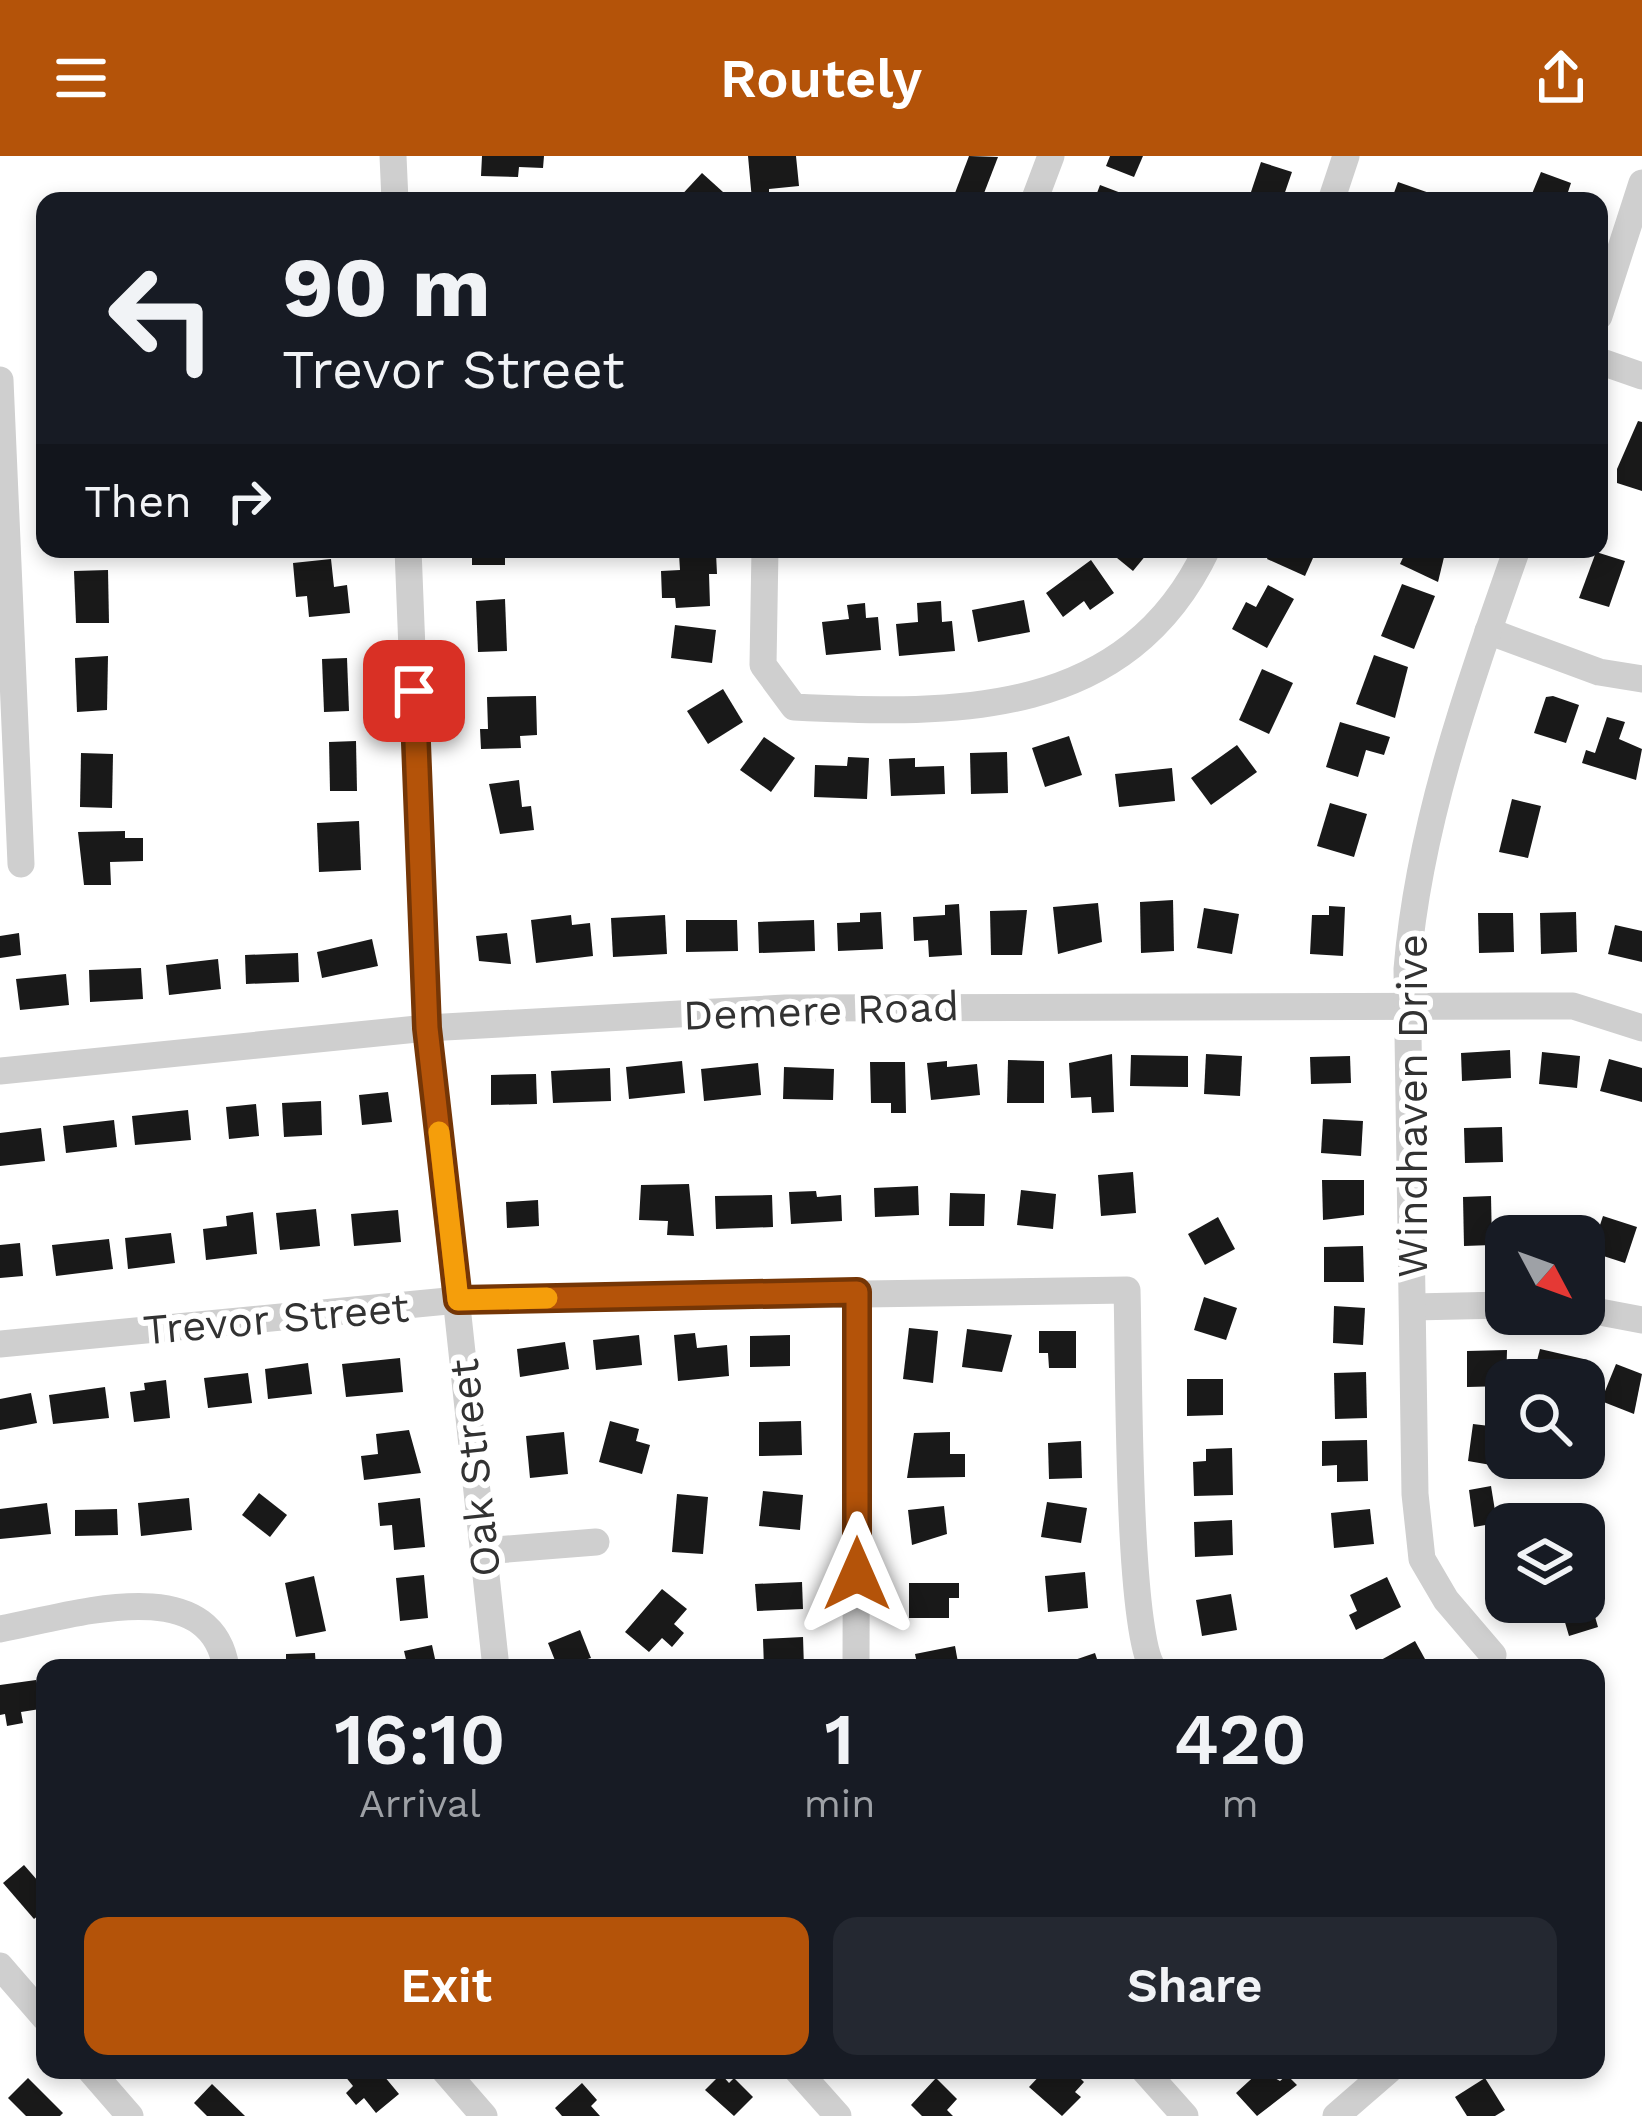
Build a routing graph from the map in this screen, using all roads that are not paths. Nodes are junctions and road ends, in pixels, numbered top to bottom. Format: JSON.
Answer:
{"nodes":[{"id":1,"x":393,"y":156,"type":"edge"},
{"id":2,"x":1051,"y":156,"type":"edge"},
{"id":3,"x":1346,"y":156,"type":"edge"},
{"id":4,"x":1642,"y":183,"type":"edge"},
{"id":5,"x":394,"y":192,"type":"edge"},
{"id":6,"x":1037,"y":192,"type":"edge"},
{"id":7,"x":1334,"y":192,"type":"edge"},
{"id":8,"x":1608,"y":288,"type":"edge"},
{"id":9,"x":1608,"y":364,"type":"edge"},
{"id":10,"x":1642,"y":376,"type":"edge"},
{"id":11,"x":0,"y":380,"type":"edge"},
{"id":12,"x":408,"y":558,"type":"edge"},
{"id":13,"x":765,"y":558,"type":"edge"},
{"id":14,"x":1203,"y":558,"type":"edge"},
{"id":15,"x":1514,"y":558,"type":"edge"},
{"id":16,"x":1488,"y":632,"type":"junction"},
{"id":17,"x":1642,"y":679,"type":"edge"},
{"id":18,"x":21,"y":864,"type":"dead end"},
{"id":19,"x":1408,"y":1010,"type":"junction"},
{"id":20,"x":427,"y":1028,"type":"junction"},
{"id":21,"x":1642,"y":1028,"type":"edge"},
{"id":22,"x":0,"y":1071,"type":"edge"},
{"id":23,"x":857,"y":1292,"type":"junction"},
{"id":24,"x":458,"y":1300,"type":"junction"},
{"id":25,"x":1485,"y":1305,"type":"edge"},
{"id":26,"x":1413,"y":1307,"type":"junction"},
{"id":27,"x":1605,"y":1313,"type":"edge"},
{"id":28,"x":1642,"y":1321,"type":"edge"},
{"id":29,"x":0,"y":1344,"type":"edge"},
{"id":30,"x":596,"y":1542,"type":"dead end"},
{"id":31,"x":482,"y":1551,"type":"junction"},
{"id":32,"x":0,"y":1629,"type":"edge"},
{"id":33,"x":1493,"y":1655,"type":"dead end"},
{"id":34,"x":225,"y":1659,"type":"edge"},
{"id":35,"x":495,"y":1659,"type":"edge"},
{"id":36,"x":856,"y":1659,"type":"edge"},
{"id":37,"x":1146,"y":1659,"type":"edge"},
{"id":38,"x":0,"y":1966,"type":"edge"},
{"id":39,"x":36,"y":2008,"type":"edge"},
{"id":40,"x":98,"y":2079,"type":"edge"},
{"id":41,"x":452,"y":2079,"type":"edge"},
{"id":42,"x":805,"y":2079,"type":"edge"},
{"id":43,"x":1152,"y":2079,"type":"edge"},
{"id":44,"x":1379,"y":2079,"type":"edge"},
{"id":45,"x":130,"y":2116,"type":"edge"},
{"id":46,"x":484,"y":2116,"type":"edge"},
{"id":47,"x":838,"y":2116,"type":"edge"},
{"id":48,"x":1185,"y":2116,"type":"edge"},
{"id":49,"x":1336,"y":2116,"type":"edge"}],
"edges":[{"from":1,"to":5,"type":"street"},
{"from":2,"to":6,"type":"street"},
{"from":3,"to":7,"type":"street"},
{"from":4,"to":8,"type":"street"},
{"from":9,"to":10,"type":"street"},
{"from":11,"to":18,"type":"street"},
{"from":12,"to":20,"type":"street","name":"Oak Street"},
{"from":13,"to":14,"type":"street"},
{"from":15,"to":16,"type":"street","name":"Windhaven Drive"},
{"from":16,"to":17,"type":"street"},
{"from":16,"to":19,"type":"street","name":"Windhaven Drive"},
{"from":19,"to":20,"type":"street","name":"Demere Road"},
{"from":19,"to":21,"type":"street","name":"Demere Road"},
{"from":19,"to":26,"type":"street","name":"Windhaven Drive"},
{"from":20,"to":22,"type":"street","name":"Demere Road"},
{"from":20,"to":24,"type":"street","name":"Oak Street"},
{"from":23,"to":24,"type":"street","name":"Trevor Street"},
{"from":23,"to":36,"type":"street"},
{"from":23,"to":37,"type":"street","name":"Trevor Street"},
{"from":24,"to":29,"type":"street","name":"Trevor Street"},
{"from":24,"to":31,"type":"street","name":"Oak Street"},
{"from":25,"to":26,"type":"street"},
{"from":26,"to":33,"type":"street","name":"Windhaven Drive"},
{"from":27,"to":28,"type":"street"},
{"from":30,"to":31,"type":"street"},
{"from":31,"to":35,"type":"street","name":"Oak Street"},
{"from":32,"to":34,"type":"street"},
{"from":38,"to":39,"type":"street"},
{"from":40,"to":45,"type":"street"},
{"from":41,"to":46,"type":"street"},
{"from":42,"to":47,"type":"street"},
{"from":43,"to":48,"type":"street"},
{"from":44,"to":49,"type":"street"}]}
